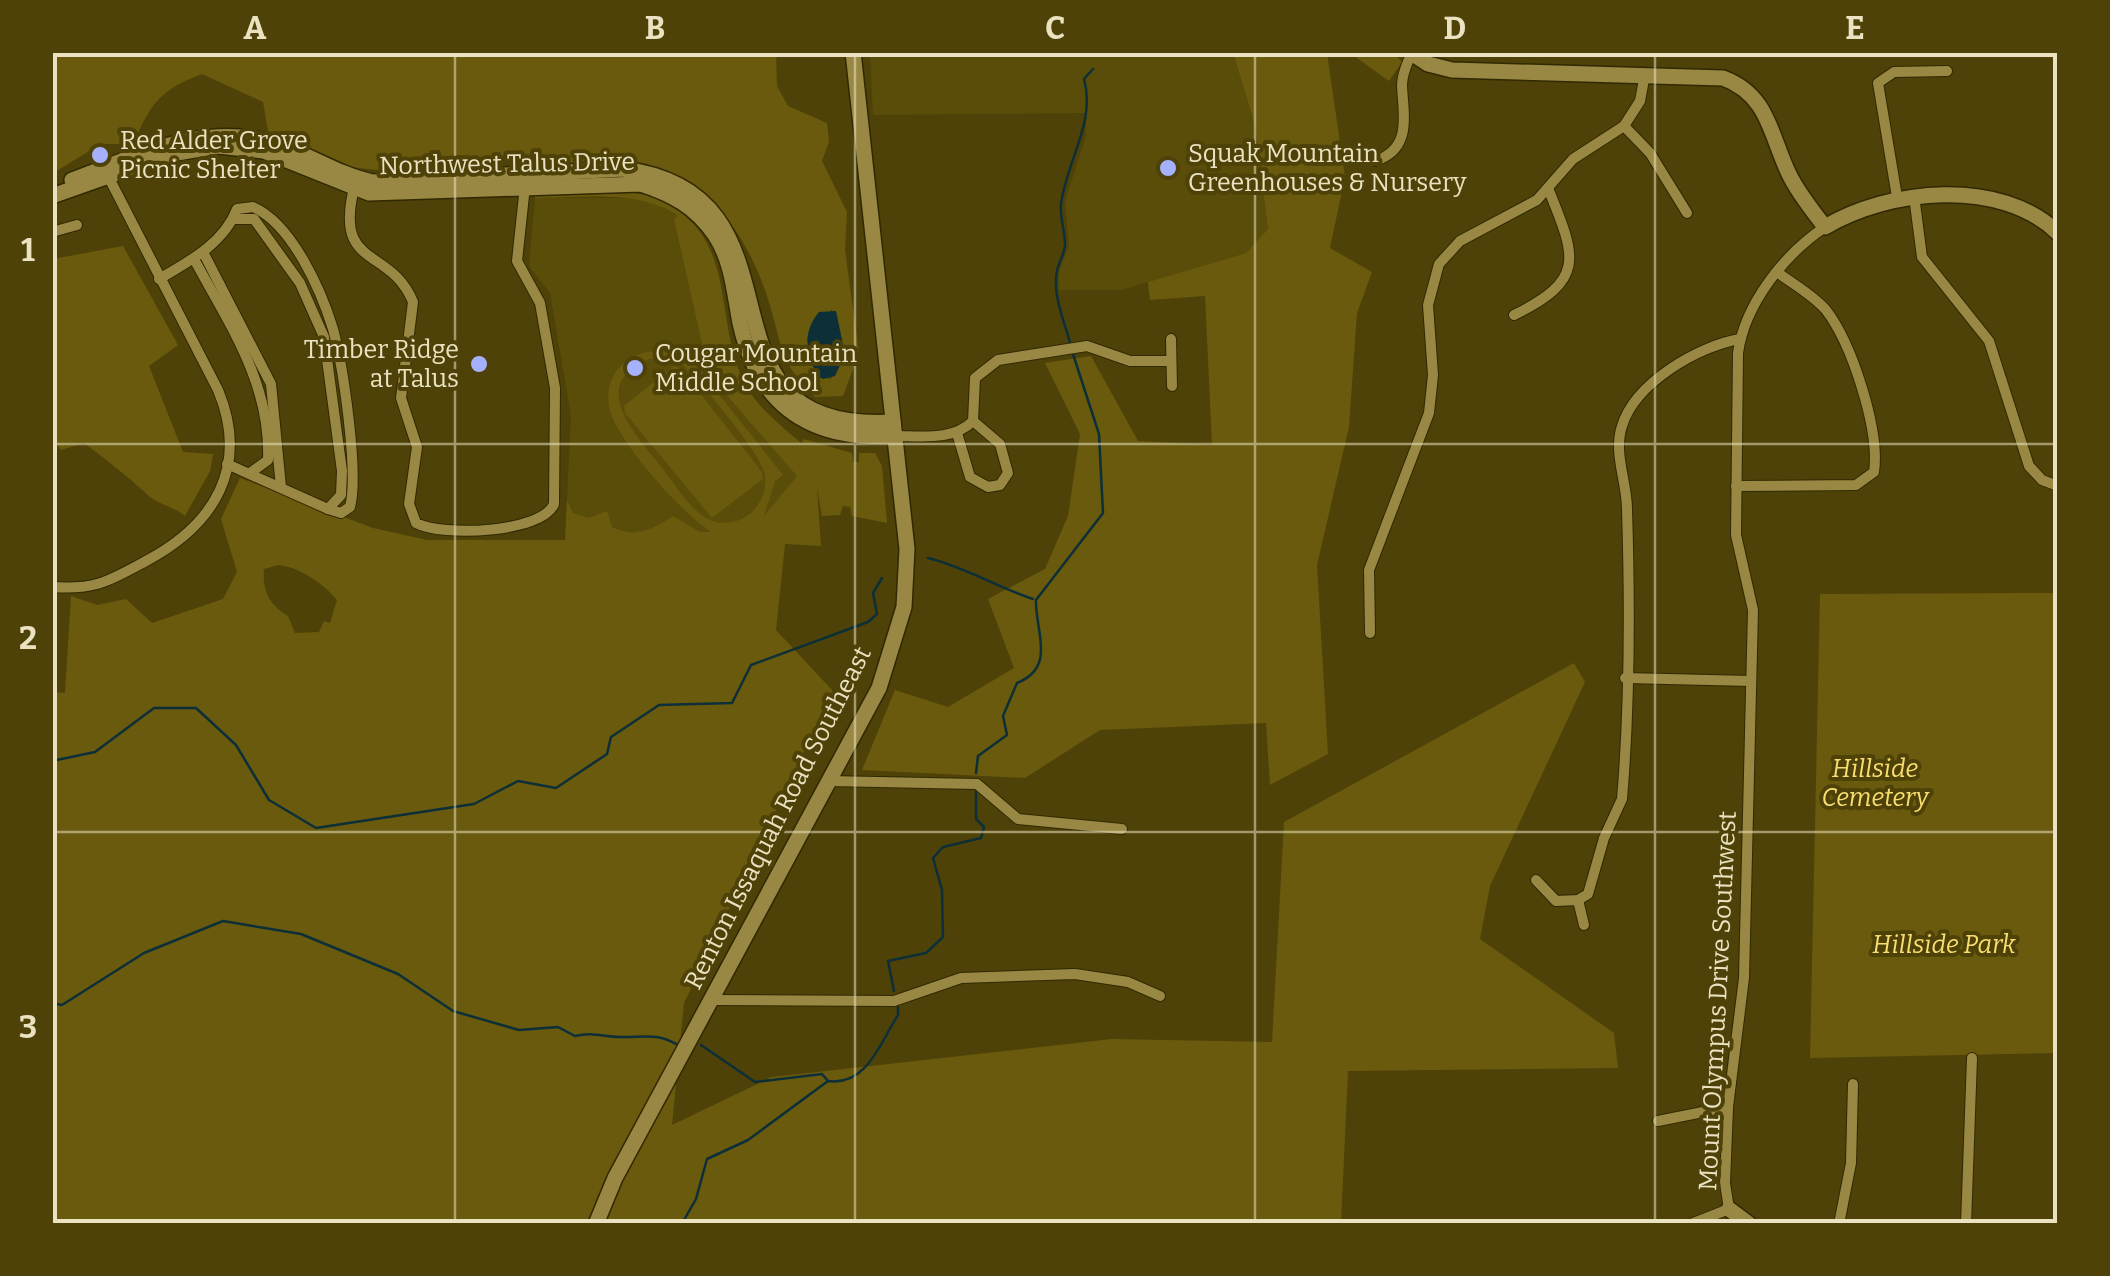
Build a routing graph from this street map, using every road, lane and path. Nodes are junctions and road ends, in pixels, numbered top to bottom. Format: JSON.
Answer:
{"nodes":[{"id":1,"x":853,"y":52,"type":"edge"},
{"id":2,"x":1410,"y":53,"type":"edge"},
{"id":3,"x":1947,"y":71,"type":"dead end"},
{"id":4,"x":1646,"y":74,"type":"junction"},
{"id":5,"x":1624,"y":126,"type":"junction"},
{"id":6,"x":1375,"y":161,"type":"dead end"},
{"id":7,"x":106,"y":173,"type":"junction"},
{"id":8,"x":525,"y":181,"type":"junction"},
{"id":9,"x":355,"y":184,"type":"junction"},
{"id":10,"x":52,"y":186,"type":"edge"},
{"id":11,"x":1548,"y":188,"type":"junction"},
{"id":12,"x":52,"y":196,"type":"edge"},
{"id":13,"x":1905,"y":196,"type":"junction"},
{"id":14,"x":1687,"y":213,"type":"dead end"},
{"id":15,"x":76,"y":225,"type":"dead end"},
{"id":16,"x":1825,"y":227,"type":"junction"},
{"id":17,"x":52,"y":232,"type":"edge"},
{"id":18,"x":2058,"y":233,"type":"edge"},
{"id":19,"x":199,"y":256,"type":"junction"},
{"id":20,"x":1777,"y":272,"type":"junction"},
{"id":21,"x":159,"y":279,"type":"junction"},
{"id":22,"x":1514,"y":316,"type":"dead end"},
{"id":23,"x":1171,"y":339,"type":"dead end"},
{"id":24,"x":1740,"y":340,"type":"junction"},
{"id":25,"x":1171,"y":361,"type":"junction"},
{"id":26,"x":1172,"y":386,"type":"dead end"},
{"id":27,"x":974,"y":421,"type":"junction"},
{"id":28,"x":894,"y":429,"type":"junction"},
{"id":29,"x":956,"y":433,"type":"junction"},
{"id":30,"x":227,"y":464,"type":"junction"},
{"id":31,"x":250,"y":474,"type":"junction"},
{"id":32,"x":1736,"y":486,"type":"junction"},
{"id":33,"x":2058,"y":486,"type":"edge"},
{"id":34,"x":281,"y":487,"type":"junction"},
{"id":35,"x":52,"y":587,"type":"edge"},
{"id":36,"x":1370,"y":634,"type":"dead end"},
{"id":37,"x":1626,"y":678,"type":"junction"},
{"id":38,"x":1751,"y":681,"type":"junction"},
{"id":39,"x":826,"y":781,"type":"junction"},
{"id":40,"x":1122,"y":830,"type":"dead end"},
{"id":41,"x":1536,"y":880,"type":"dead end"},
{"id":42,"x":1578,"y":900,"type":"junction"},
{"id":43,"x":1584,"y":925,"type":"dead end"},
{"id":44,"x":1160,"y":996,"type":"dead end"},
{"id":45,"x":712,"y":1000,"type":"junction"},
{"id":46,"x":1972,"y":1058,"type":"dead end"},
{"id":47,"x":1853,"y":1084,"type":"dead end"},
{"id":48,"x":1728,"y":1107,"type":"junction"},
{"id":49,"x":1658,"y":1122,"type":"dead end"},
{"id":50,"x":1729,"y":1209,"type":"junction"},
{"id":51,"x":596,"y":1224,"type":"edge"},
{"id":52,"x":1691,"y":1224,"type":"edge"},
{"id":53,"x":1749,"y":1224,"type":"edge"},
{"id":54,"x":1840,"y":1224,"type":"edge"},
{"id":55,"x":1966,"y":1224,"type":"edge"}],
"edges":[{"from":1,"to":28,"type":"street","name":"Renton Issaquah Road Southeast"},
{"from":2,"to":4,"type":"street"},
{"from":2,"to":6,"type":"street"},
{"from":3,"to":13,"type":"street"},
{"from":4,"to":5,"type":"street"},
{"from":4,"to":16,"type":"street"},
{"from":5,"to":11,"type":"street"},
{"from":5,"to":14,"type":"street"},
{"from":7,"to":9,"type":"street","name":"Northwest Talus Drive"},
{"from":7,"to":10,"type":"street","name":"Northwest Talus Drive"},
{"from":7,"to":12,"type":"street","name":"Northwest Talus Drive"},
{"from":7,"to":21,"type":"street"},
{"from":8,"to":9,"type":"street","name":"Northwest Talus Drive"},
{"from":8,"to":9,"type":"street"},
{"from":8,"to":28,"type":"street","name":"Northwest Talus Drive"},
{"from":11,"to":22,"type":"street"},
{"from":11,"to":36,"type":"street"},
{"from":13,"to":16,"type":"street"},
{"from":13,"to":18,"type":"street"},
{"from":13,"to":33,"type":"street"},
{"from":15,"to":17,"type":"street"},
{"from":16,"to":20,"type":"street"},
{"from":19,"to":21,"type":"street"},
{"from":19,"to":31,"type":"street"},
{"from":19,"to":34,"type":"street"},
{"from":19,"to":34,"type":"street"},
{"from":20,"to":24,"type":"street"},
{"from":20,"to":32,"type":"street"},
{"from":21,"to":30,"type":"street"},
{"from":23,"to":25,"type":"street"},
{"from":24,"to":32,"type":"street","name":"Mount Olympus Drive Southwest"},
{"from":24,"to":37,"type":"street"},
{"from":25,"to":26,"type":"street"},
{"from":25,"to":27,"type":"street"},
{"from":27,"to":29,"type":"street"},
{"from":27,"to":29,"type":"street"},
{"from":28,"to":29,"type":"street"},
{"from":28,"to":39,"type":"street","name":"Renton Issaquah Road Southeast"},
{"from":30,"to":31,"type":"street"},
{"from":30,"to":35,"type":"street"},
{"from":31,"to":34,"type":"street"},
{"from":32,"to":38,"type":"street","name":"Mount Olympus Drive Southwest"},
{"from":37,"to":38,"type":"street"},
{"from":37,"to":42,"type":"street"},
{"from":38,"to":48,"type":"street","name":"Mount Olympus Drive Southwest"},
{"from":39,"to":40,"type":"street"},
{"from":39,"to":45,"type":"street","name":"Renton Issaquah Road Southeast"},
{"from":41,"to":42,"type":"street"},
{"from":42,"to":43,"type":"street"},
{"from":44,"to":45,"type":"street"},
{"from":45,"to":51,"type":"street","name":"Renton Issaquah Road Southeast"},
{"from":46,"to":55,"type":"street"},
{"from":47,"to":54,"type":"street"},
{"from":48,"to":49,"type":"street"},
{"from":48,"to":50,"type":"street","name":"Mount Olympus Drive Southwest"},
{"from":50,"to":52,"type":"street","name":"Mount Olympus Drive Southwest"},
{"from":50,"to":53,"type":"street"}]}
